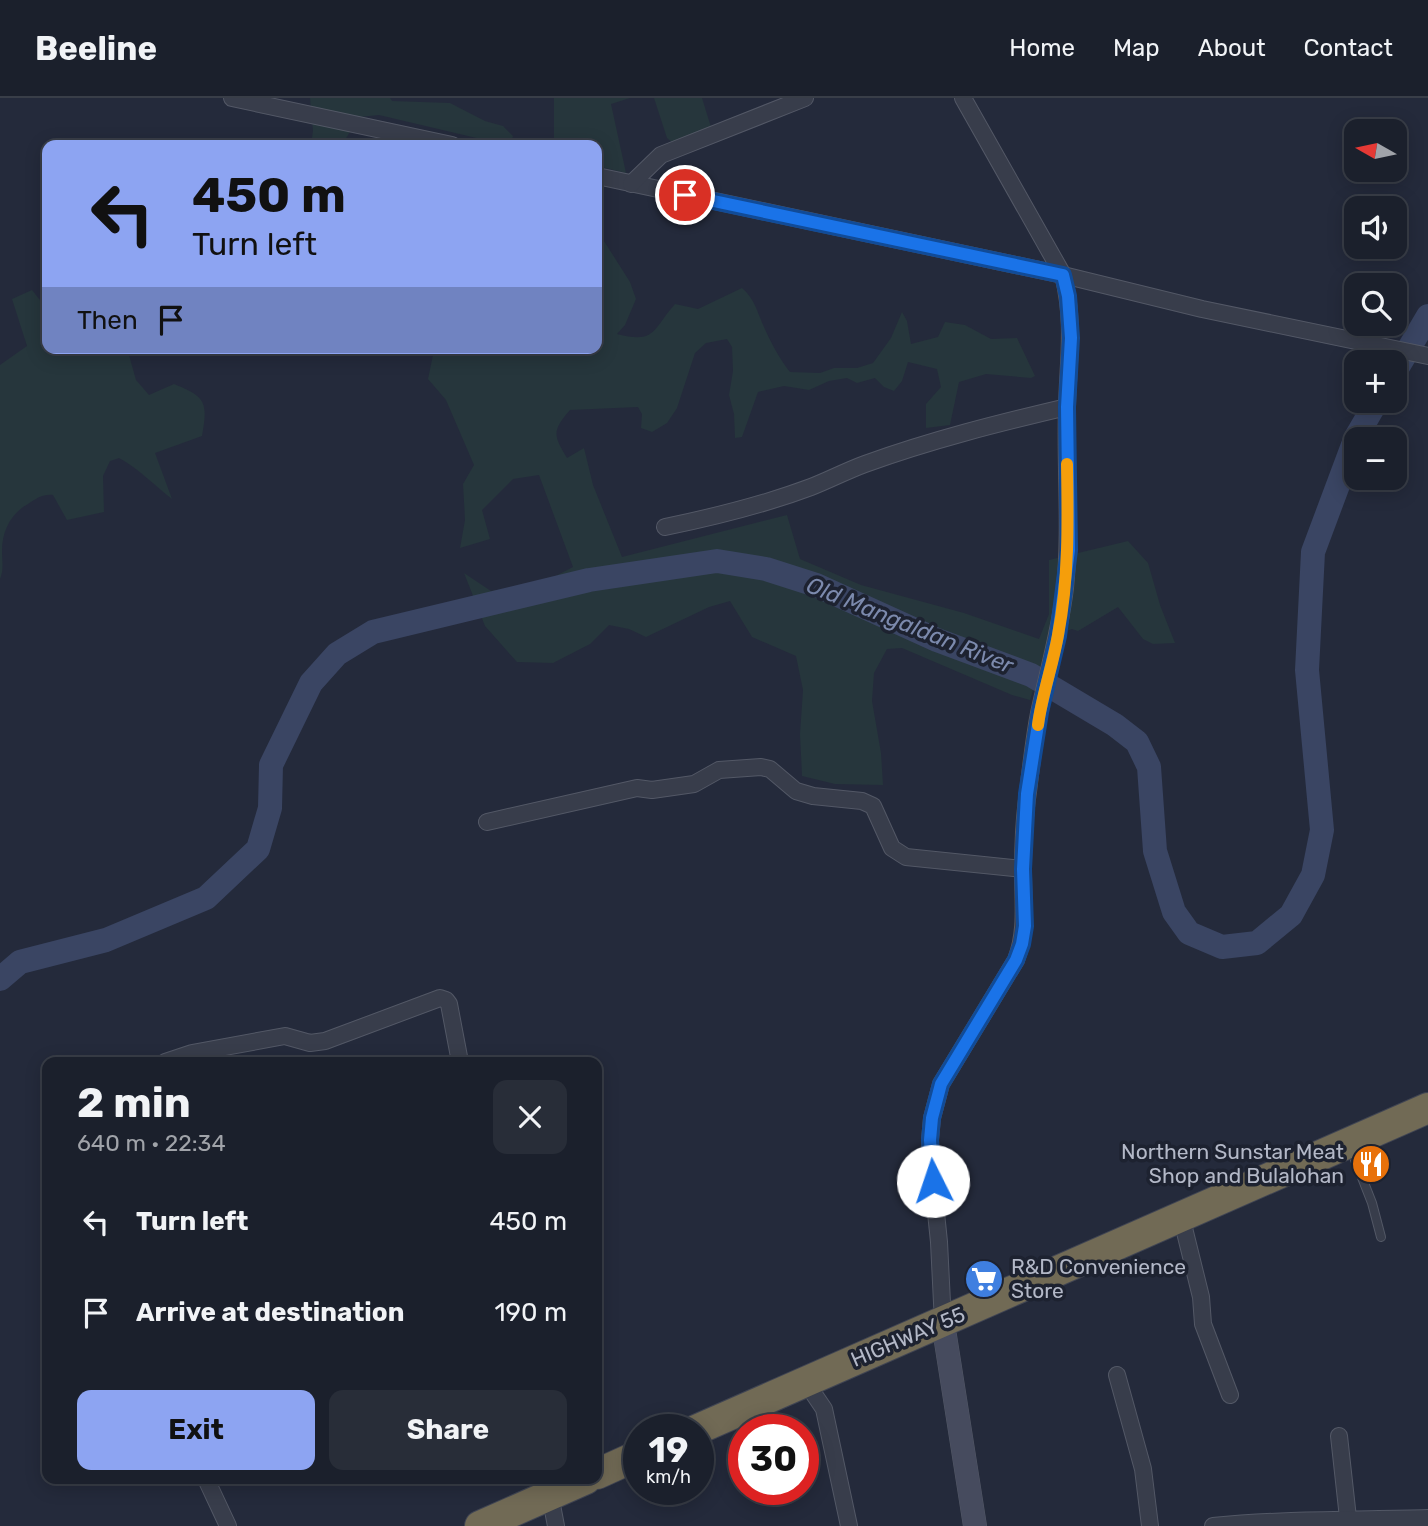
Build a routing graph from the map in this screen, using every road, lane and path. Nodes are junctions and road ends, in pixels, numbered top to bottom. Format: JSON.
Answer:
{"nodes":[{"id":1,"x":232,"y":98,"type":"edge"},
{"id":2,"x":805,"y":98,"type":"edge"},
{"id":3,"x":963,"y":98,"type":"edge"},
{"id":4,"x":295,"y":105,"type":"edge"},
{"id":5,"x":432,"y":140,"type":"edge"},
{"id":6,"x":602,"y":177,"type":"edge"},
{"id":7,"x":631,"y":184,"type":"junction"},
{"id":8,"x":1063,"y":275,"type":"junction"},
{"id":9,"x":1428,"y":356,"type":"edge"},
{"id":10,"x":1067,"y":407,"type":"junction"},
{"id":11,"x":665,"y":527,"type":"dead end"},
{"id":12,"x":487,"y":822,"type":"dead end"},
{"id":13,"x":1023,"y":869,"type":"junction"},
{"id":14,"x":180,"y":1057,"type":"edge"},
{"id":15,"x":459,"y":1057,"type":"edge"},
{"id":16,"x":1428,"y":1108,"type":"edge"},
{"id":17,"x":1348,"y":1142,"type":"junction"},
{"id":18,"x":1181,"y":1216,"type":"junction"},
{"id":19,"x":1381,"y":1237,"type":"dead end"},
{"id":20,"x":943,"y":1322,"type":"junction"},
{"id":21,"x":1117,"y":1375,"type":"dead end"},
{"id":22,"x":805,"y":1381,"type":"junction"},
{"id":23,"x":1230,"y":1395,"type":"dead end"},
{"id":24,"x":714,"y":1422,"type":"edge"},
{"id":25,"x":1339,"y":1436,"type":"dead end"},
{"id":26,"x":623,"y":1462,"type":"edge"},
{"id":27,"x":602,"y":1472,"type":"edge"},
{"id":28,"x":208,"y":1484,"type":"edge"},
{"id":29,"x":548,"y":1487,"type":"edge"},
{"id":30,"x":1348,"y":1518,"type":"junction"},
{"id":31,"x":1428,"y":1518,"type":"edge"},
{"id":32,"x":228,"y":1526,"type":"edge"},
{"id":33,"x":480,"y":1526,"type":"edge"},
{"id":34,"x":556,"y":1526,"type":"edge"},
{"id":35,"x":849,"y":1526,"type":"edge"},
{"id":36,"x":975,"y":1526,"type":"edge"},
{"id":37,"x":1150,"y":1526,"type":"edge"},
{"id":38,"x":1213,"y":1526,"type":"edge"}],
"edges":[{"from":1,"to":4,"type":"street"},
{"from":2,"to":7,"type":"street"},
{"from":3,"to":8,"type":"street"},
{"from":4,"to":5,"type":"street"},
{"from":6,"to":7,"type":"street"},
{"from":7,"to":8,"type":"street"},
{"from":8,"to":9,"type":"street"},
{"from":8,"to":10,"type":"street"},
{"from":10,"to":11,"type":"street"},
{"from":10,"to":13,"type":"street"},
{"from":12,"to":13,"type":"street"},
{"from":13,"to":20,"type":"street"},
{"from":14,"to":15,"type":"street"},
{"from":16,"to":17,"type":"highway","name":"HIGHWAY 55"},
{"from":17,"to":18,"type":"highway","name":"HIGHWAY 55"},
{"from":17,"to":19,"type":"lane"},
{"from":18,"to":20,"type":"highway","name":"HIGHWAY 55"},
{"from":18,"to":23,"type":"street"},
{"from":20,"to":22,"type":"highway","name":"HIGHWAY 55"},
{"from":20,"to":36,"type":"street"},
{"from":21,"to":37,"type":"street"},
{"from":22,"to":24,"type":"highway","name":"HIGHWAY 55"},
{"from":22,"to":35,"type":"street"},
{"from":25,"to":30,"type":"street"},
{"from":26,"to":27,"type":"highway"},
{"from":28,"to":32,"type":"street"},
{"from":29,"to":33,"type":"highway"},
{"from":29,"to":34,"type":"street"},
{"from":30,"to":31,"type":"street"},
{"from":30,"to":38,"type":"street"}]}
